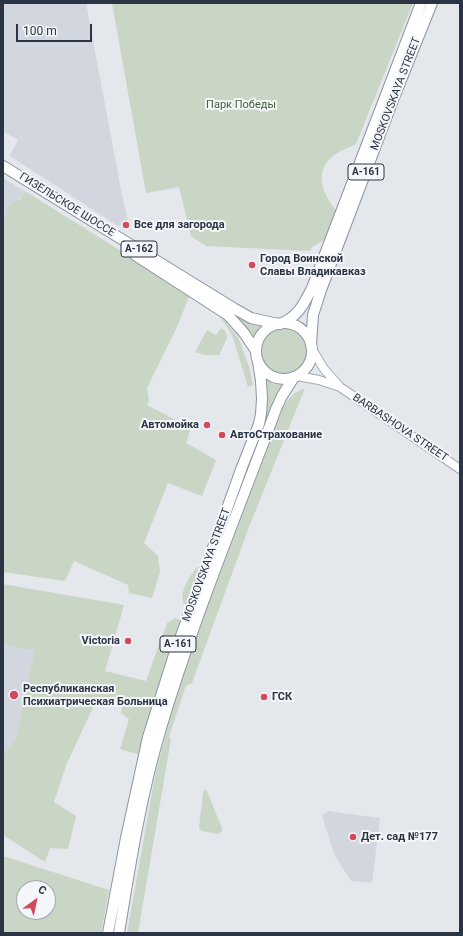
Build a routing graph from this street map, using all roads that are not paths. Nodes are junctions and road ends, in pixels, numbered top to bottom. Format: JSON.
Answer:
{"nodes":[{"id":1,"x":421,"y":3,"type":"edge"},
{"id":2,"x":432,"y":3,"type":"edge"},
{"id":3,"x":3,"y":166,"type":"edge"},
{"id":4,"x":3,"y":172,"type":"edge"},
{"id":5,"x":279,"y":324,"type":"junction"},
{"id":6,"x":312,"y":347,"type":"junction"},
{"id":7,"x":257,"y":356,"type":"junction"},
{"id":8,"x":295,"y":377,"type":"junction"},
{"id":9,"x":340,"y":387,"type":"junction"},
{"id":10,"x":460,"y":469,"type":"edge"},
{"id":11,"x":108,"y":933,"type":"edge"},
{"id":12,"x":119,"y":933,"type":"edge"}],
"edges":[{"from":1,"to":5,"type":"highway","name":"MOSKOVSKAYA STREET","number":"А-161"},
{"from":2,"to":6,"type":"highway","name":"MOSKOVSKAYA STREET","number":"А-161"},
{"from":3,"to":5,"type":"highway","name":"ГИЗЕЛЬСКОЕ ШОССЕ","number":"А-162"},
{"from":4,"to":7,"type":"highway","name":"ГИЗЕЛЬСКОЕ ШОССЕ","number":"А-162"},
{"from":5,"to":6,"type":"highway"},
{"from":5,"to":7,"type":"highway","number":"А-161"},
{"from":6,"to":8,"type":"highway","number":"А-161"},
{"from":6,"to":9,"type":"main road","name":"BARBASHOVA STREET"},
{"from":7,"to":8,"type":"highway"},
{"from":7,"to":11,"type":"highway","name":"MOSKOVSKAYA STREET","number":"А-161"},
{"from":8,"to":9,"type":"main road","name":"BARBASHOVA STREET"},
{"from":8,"to":12,"type":"highway","name":"MOSKOVSKAYA STREET","number":"А-161"},
{"from":9,"to":10,"type":"main road","name":"BARBASHOVA STREET"}]}
